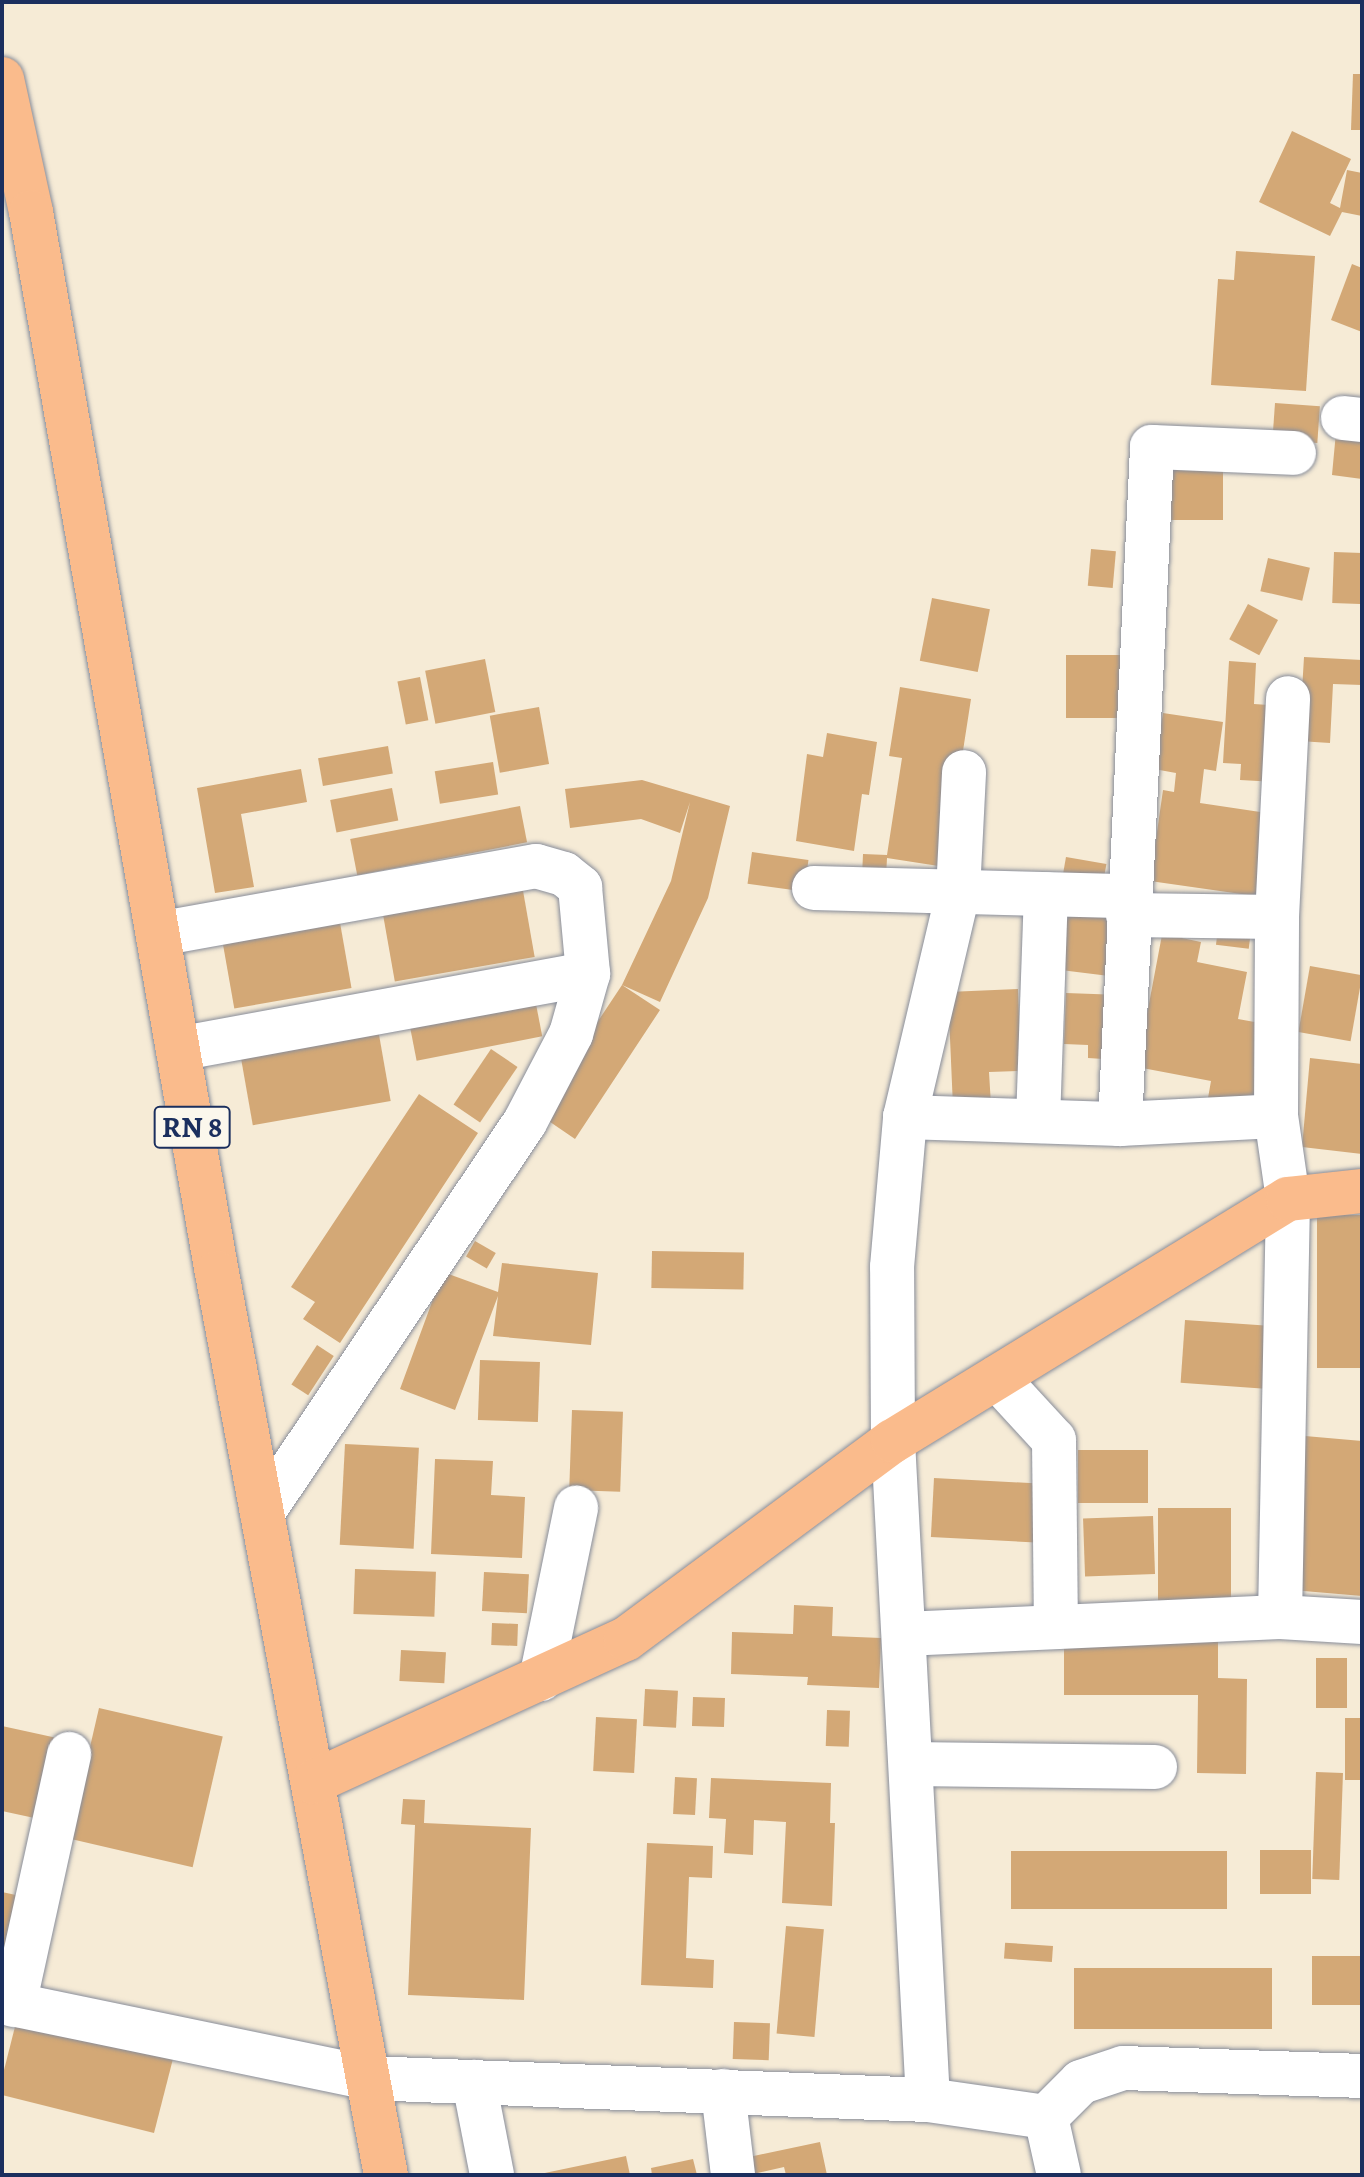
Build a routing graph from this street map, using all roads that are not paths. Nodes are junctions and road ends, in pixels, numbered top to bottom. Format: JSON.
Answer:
{"nodes":[{"id":1,"x":2,"y":79,"type":"edge"},
{"id":2,"x":1294,"y":453,"type":"dead end"},
{"id":3,"x":1288,"y":698,"type":"dead end"},
{"id":4,"x":964,"y":772,"type":"dead end"},
{"id":5,"x":814,"y":888,"type":"dead end"},
{"id":6,"x":958,"y":892,"type":"junction"},
{"id":7,"x":1046,"y":894,"type":"junction"},
{"id":8,"x":1128,"y":906,"type":"junction"},
{"id":9,"x":1277,"y":917,"type":"junction"},
{"id":10,"x":158,"y":934,"type":"junction"},
{"id":11,"x":588,"y":974,"type":"junction"},
{"id":12,"x":178,"y":1049,"type":"junction"},
{"id":13,"x":1276,"y":1116,"type":"junction"},
{"id":14,"x":905,"y":1117,"type":"junction"},
{"id":15,"x":1038,"y":1121,"type":"junction"},
{"id":16,"x":1120,"y":1124,"type":"junction"},
{"id":17,"x":1362,"y":1191,"type":"edge"},
{"id":18,"x":1288,"y":1199,"type":"junction"},
{"id":19,"x":997,"y":1378,"type":"junction"},
{"id":20,"x":893,"y":1441,"type":"junction"},
{"id":21,"x":576,"y":1508,"type":"dead end"},
{"id":22,"x":262,"y":1513,"type":"junction"},
{"id":23,"x":1280,"y":1617,"type":"junction"},
{"id":24,"x":1362,"y":1622,"type":"edge"},
{"id":25,"x":1056,"y":1627,"type":"junction"},
{"id":26,"x":904,"y":1634,"type":"junction"},
{"id":27,"x":541,"y":1679,"type":"junction"},
{"id":28,"x":69,"y":1754,"type":"dead end"},
{"id":29,"x":911,"y":1764,"type":"junction"},
{"id":30,"x":1155,"y":1767,"type":"dead end"},
{"id":31,"x":313,"y":1782,"type":"junction"},
{"id":32,"x":8,"y":2003,"type":"edge"},
{"id":33,"x":1362,"y":2076,"type":"edge"},
{"id":34,"x":368,"y":2078,"type":"junction"},
{"id":35,"x":474,"y":2082,"type":"junction"},
{"id":36,"x":723,"y":2091,"type":"junction"},
{"id":37,"x":928,"y":2100,"type":"junction"},
{"id":38,"x":1046,"y":2117,"type":"junction"},
{"id":39,"x":386,"y":2175,"type":"edge"},
{"id":40,"x":492,"y":2175,"type":"edge"},
{"id":41,"x":733,"y":2175,"type":"edge"},
{"id":42,"x":1059,"y":2175,"type":"edge"}],
"edges":[{"from":1,"to":10,"type":"main road","number":"RN 8"},
{"from":2,"to":8,"type":"street"},
{"from":3,"to":9,"type":"street"},
{"from":4,"to":6,"type":"street"},
{"from":5,"to":6,"type":"street"},
{"from":6,"to":7,"type":"street"},
{"from":6,"to":14,"type":"street"},
{"from":7,"to":8,"type":"street"},
{"from":7,"to":15,"type":"street"},
{"from":8,"to":9,"type":"street"},
{"from":8,"to":16,"type":"street"},
{"from":9,"to":13,"type":"street"},
{"from":10,"to":11,"type":"street"},
{"from":10,"to":12,"type":"main road","number":"RN 8"},
{"from":11,"to":12,"type":"street"},
{"from":11,"to":22,"type":"street"},
{"from":12,"to":22,"type":"main road","number":"RN 8"},
{"from":13,"to":16,"type":"street"},
{"from":13,"to":18,"type":"street"},
{"from":14,"to":15,"type":"street"},
{"from":14,"to":20,"type":"street"},
{"from":15,"to":16,"type":"street"},
{"from":17,"to":18,"type":"main road"},
{"from":18,"to":19,"type":"main road"},
{"from":18,"to":23,"type":"street"},
{"from":19,"to":20,"type":"main road"},
{"from":19,"to":25,"type":"street"},
{"from":20,"to":26,"type":"street"},
{"from":20,"to":27,"type":"main road"},
{"from":21,"to":27,"type":"street"},
{"from":22,"to":31,"type":"main road","number":"RN 8"},
{"from":23,"to":24,"type":"street"},
{"from":23,"to":25,"type":"street"},
{"from":25,"to":26,"type":"street"},
{"from":26,"to":29,"type":"street"},
{"from":27,"to":31,"type":"main road"},
{"from":28,"to":32,"type":"street"},
{"from":29,"to":30,"type":"street"},
{"from":29,"to":37,"type":"street"},
{"from":31,"to":34,"type":"main road","number":"RN 8"},
{"from":32,"to":34,"type":"street"},
{"from":33,"to":38,"type":"street"},
{"from":34,"to":35,"type":"street"},
{"from":34,"to":39,"type":"main road","number":"RN 8"},
{"from":35,"to":36,"type":"street"},
{"from":35,"to":40,"type":"street"},
{"from":36,"to":37,"type":"street"},
{"from":36,"to":41,"type":"street"},
{"from":37,"to":38,"type":"street"},
{"from":38,"to":42,"type":"street"}]}
